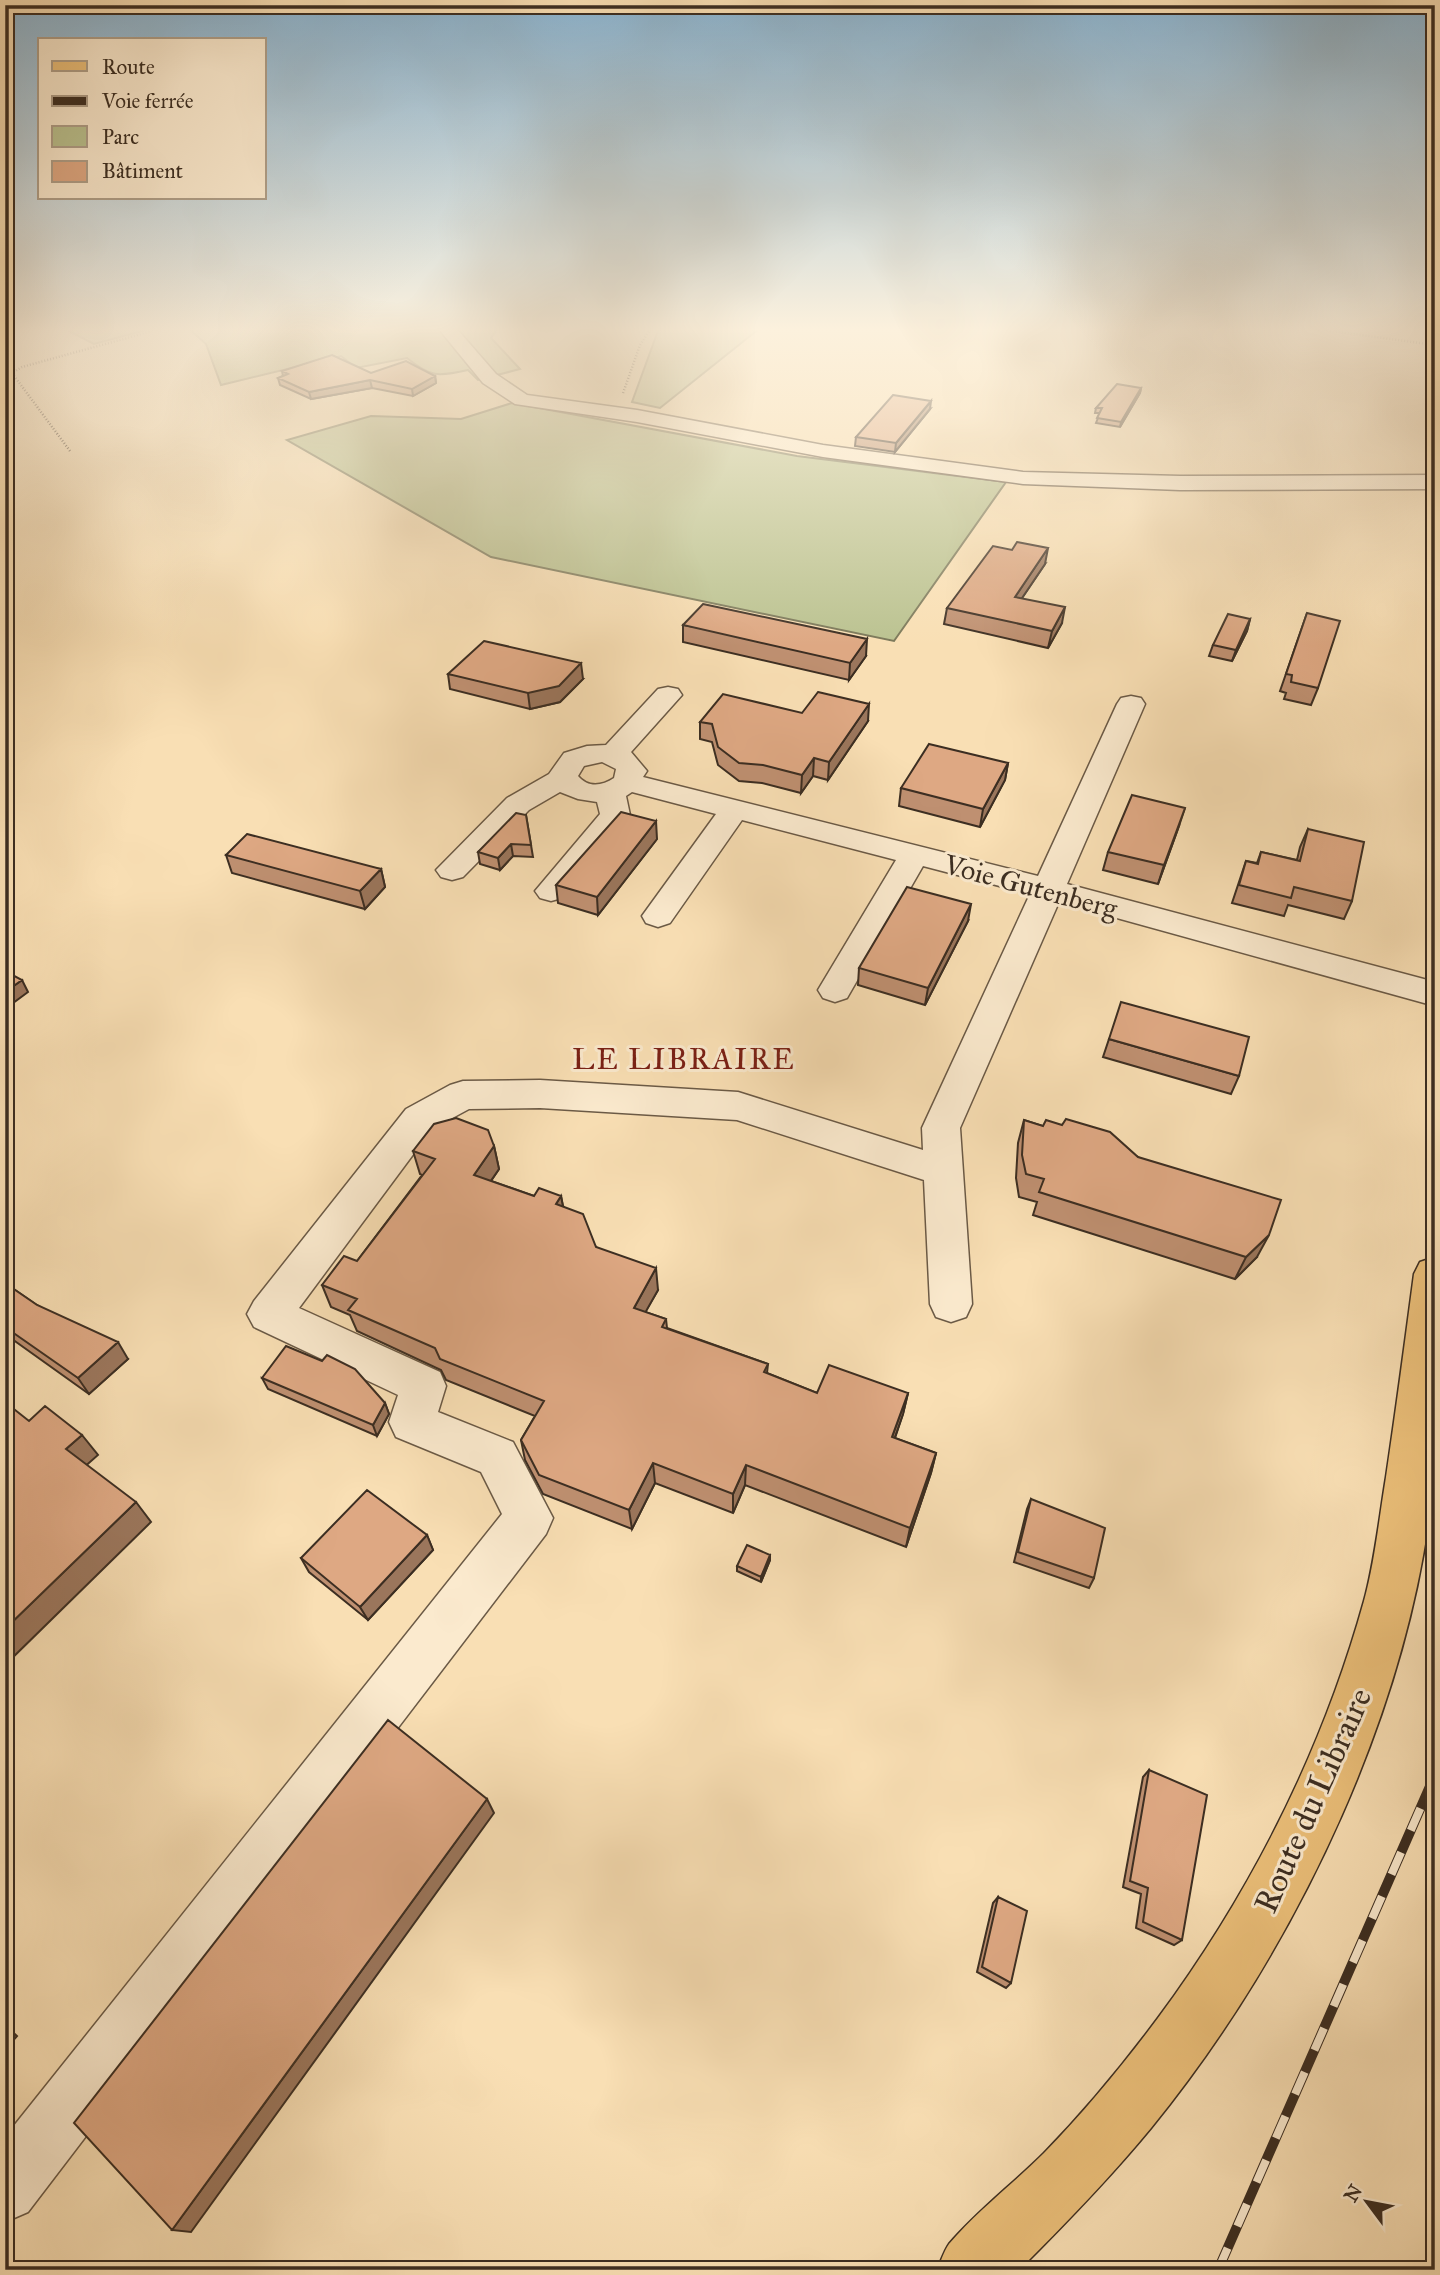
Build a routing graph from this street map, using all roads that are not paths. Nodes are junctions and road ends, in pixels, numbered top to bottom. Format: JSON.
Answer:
{"nodes":[{"id":1,"x":729,"y":434,"type":"edge"},
{"id":2,"x":1435,"y":482,"type":"edge"},
{"id":3,"x":668,"y":695,"type":"dead end"},
{"id":4,"x":1131,"y":704,"type":"dead end"},
{"id":5,"x":617,"y":776,"type":"junction"},
{"id":6,"x":563,"y":778,"type":"junction"},
{"id":7,"x":734,"y":810,"type":"junction"},
{"id":8,"x":914,"y":855,"type":"junction"},
{"id":9,"x":452,"y":870,"type":"dead end"},
{"id":10,"x":1047,"y":889,"type":"junction"},
{"id":11,"x":551,"y":891,"type":"dead end"},
{"id":12,"x":658,"y":916,"type":"dead end"},
{"id":13,"x":835,"y":990,"type":"dead end"},
{"id":14,"x":1435,"y":994,"type":"edge"},
{"id":15,"x":943,"y":1171,"type":"junction"},
{"id":16,"x":1435,"y":1274,"type":"edge"},
{"id":17,"x":951,"y":1304,"type":"dead end"},
{"id":18,"x":5,"y":2189,"type":"edge"},
{"id":19,"x":971,"y":2270,"type":"edge"}],
"edges":[{"from":1,"to":2,"type":"street"},
{"from":3,"to":5,"type":"street"},
{"from":4,"to":10,"type":"street"},
{"from":5,"to":6,"type":"street"},
{"from":5,"to":6,"type":"street"},
{"from":5,"to":7,"type":"street","name":"Voie Gutenberg"},
{"from":5,"to":11,"type":"street"},
{"from":6,"to":9,"type":"street"},
{"from":7,"to":8,"type":"street","name":"Voie Gutenberg"},
{"from":7,"to":12,"type":"street"},
{"from":8,"to":10,"type":"street","name":"Voie Gutenberg"},
{"from":8,"to":13,"type":"street"},
{"from":10,"to":14,"type":"street","name":"Voie Gutenberg"},
{"from":10,"to":15,"type":"street"},
{"from":15,"to":17,"type":"street"},
{"from":15,"to":18,"type":"street"},
{"from":16,"to":19,"type":"main road","name":"Route du Libraire"}]}
